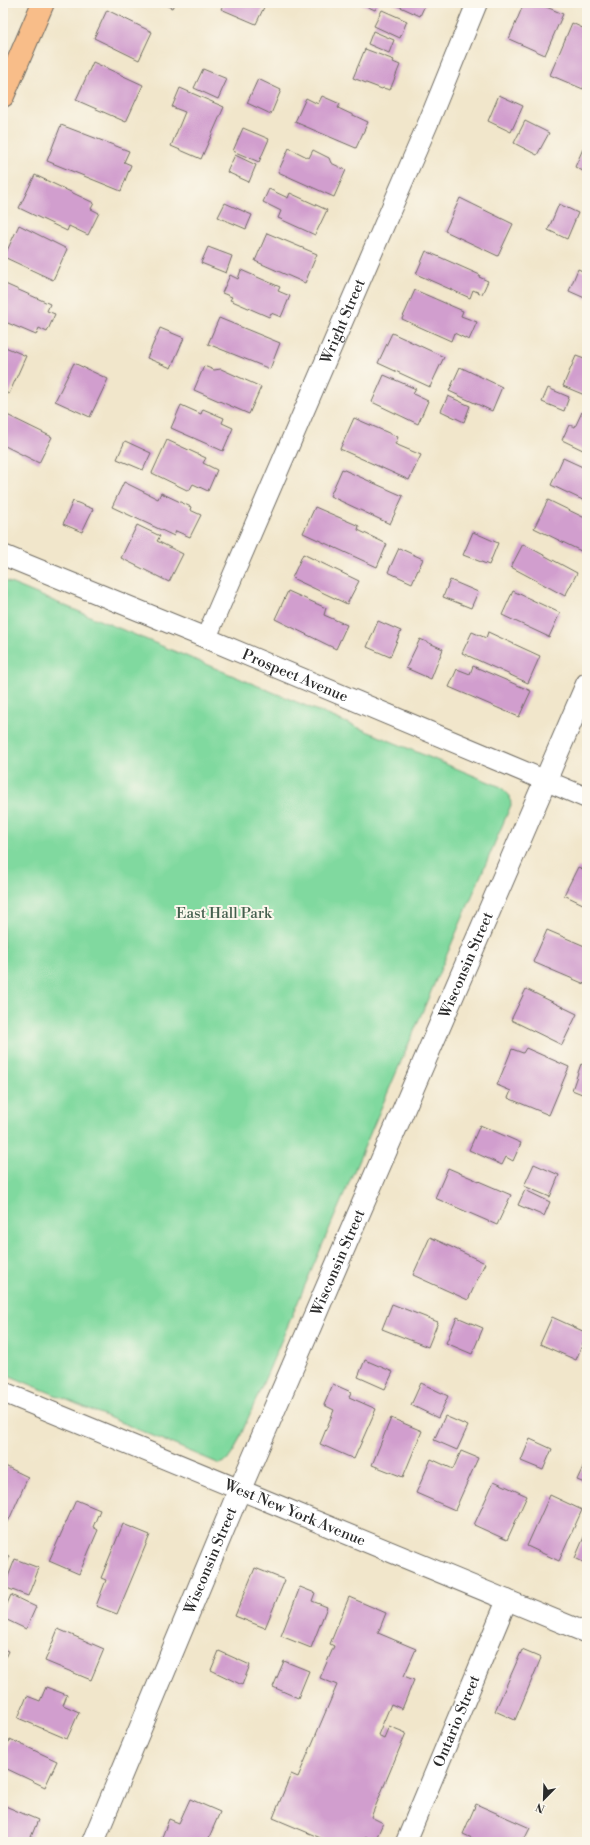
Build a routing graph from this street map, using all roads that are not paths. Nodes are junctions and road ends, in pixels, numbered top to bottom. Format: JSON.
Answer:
{"nodes":[{"id":1,"x":43,"y":3,"type":"edge"},
{"id":2,"x":477,"y":3,"type":"edge"},
{"id":3,"x":3,"y":96,"type":"edge"},
{"id":4,"x":3,"y":555,"type":"edge"},
{"id":5,"x":206,"y":638,"type":"junction"},
{"id":6,"x":587,"y":684,"type":"edge"},
{"id":7,"x":545,"y":781,"type":"junction"},
{"id":8,"x":587,"y":798,"type":"edge"},
{"id":9,"x":3,"y":1392,"type":"edge"},
{"id":10,"x":240,"y":1489,"type":"junction"},
{"id":11,"x":507,"y":1600,"type":"junction"},
{"id":12,"x":587,"y":1633,"type":"edge"},
{"id":13,"x":93,"y":1842,"type":"edge"},
{"id":14,"x":406,"y":1842,"type":"edge"}],
"edges":[{"from":1,"to":3,"type":"main road"},
{"from":2,"to":5,"type":"street","name":"Wright Street"},
{"from":4,"to":5,"type":"street","name":"Prospect Avenue"},
{"from":5,"to":7,"type":"street","name":"Prospect Avenue"},
{"from":6,"to":7,"type":"street","name":"Wisconsin Street"},
{"from":7,"to":8,"type":"street","name":"Prospect Avenue"},
{"from":7,"to":10,"type":"street","name":"Wisconsin Street"},
{"from":9,"to":10,"type":"street","name":"West New York Avenue"},
{"from":10,"to":11,"type":"street","name":"West New York Avenue"},
{"from":10,"to":13,"type":"street","name":"Wisconsin Street"},
{"from":11,"to":12,"type":"street","name":"West New York Avenue"},
{"from":11,"to":14,"type":"street","name":"Ontario Street"}]}
